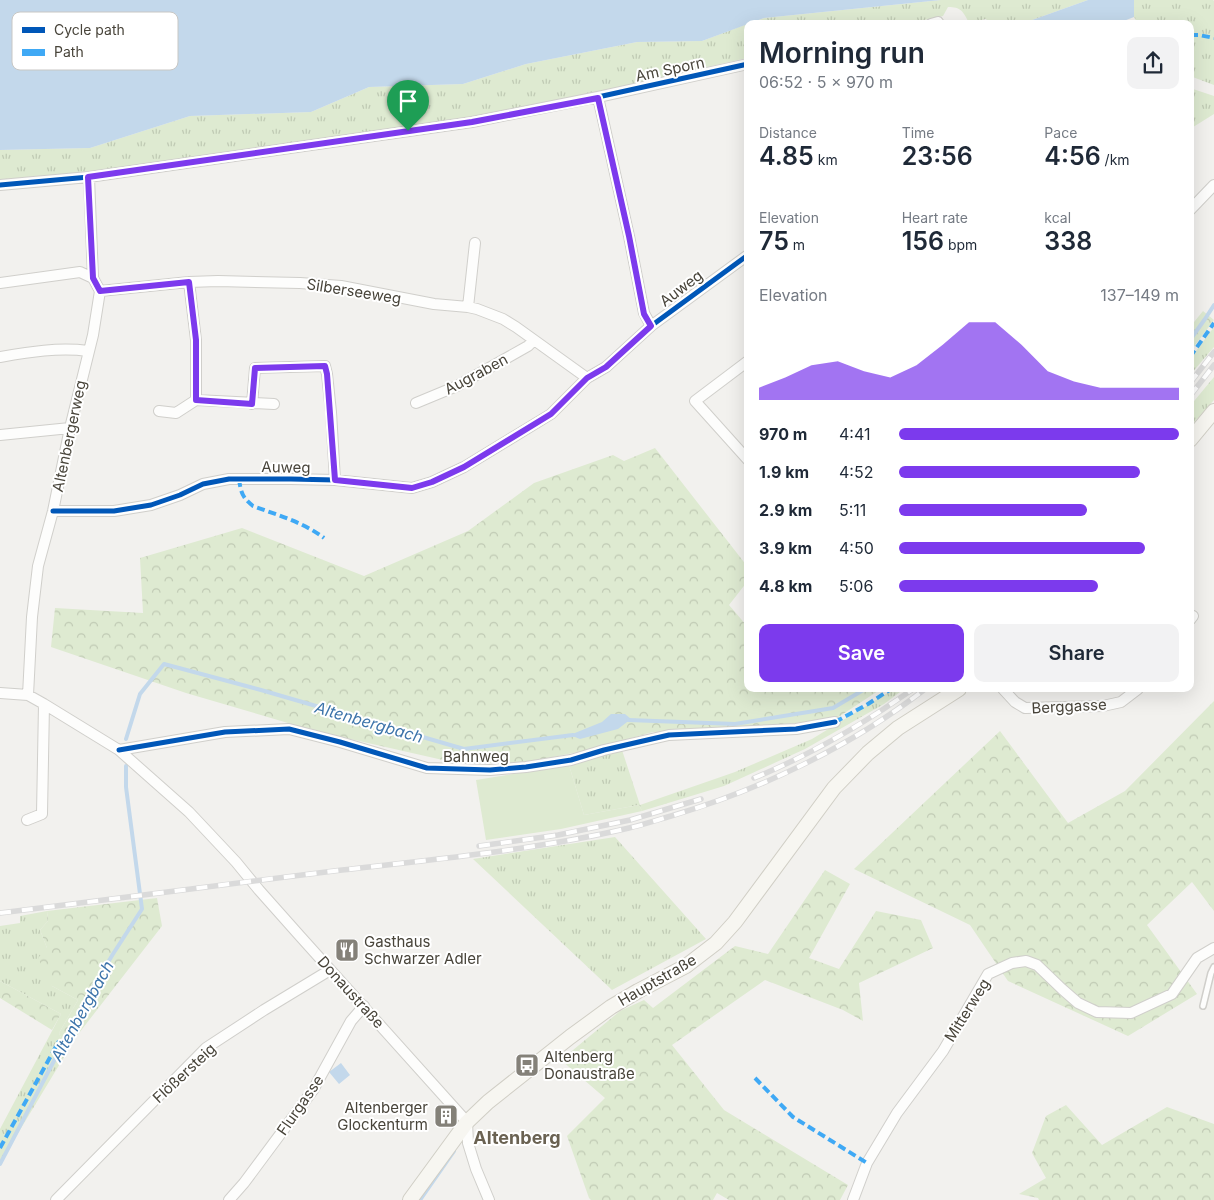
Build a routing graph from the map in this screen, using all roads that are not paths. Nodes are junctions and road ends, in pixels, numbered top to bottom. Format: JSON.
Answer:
{"nodes":[{"id":1,"x":744,"y":65,"type":"edge"},
{"id":2,"x":598,"y":98,"type":"junction"},
{"id":3,"x":88,"y":177,"type":"junction"},
{"id":4,"x":0,"y":185,"type":"edge"},
{"id":5,"x":1214,"y":185,"type":"edge"},
{"id":6,"x":1194,"y":206,"type":"edge"},
{"id":7,"x":475,"y":243,"type":"dead end"},
{"id":8,"x":744,"y":258,"type":"edge"},
{"id":9,"x":93,"y":278,"type":"junction"},
{"id":10,"x":189,"y":282,"type":"junction"},
{"id":11,"x":0,"y":283,"type":"edge"},
{"id":12,"x":100,"y":291,"type":"junction"},
{"id":13,"x":468,"y":307,"type":"junction"},
{"id":14,"x":651,"y":326,"type":"junction"},
{"id":15,"x":534,"y":340,"type":"junction"},
{"id":16,"x":88,"y":351,"type":"junction"},
{"id":17,"x":0,"y":357,"type":"edge"},
{"id":18,"x":744,"y":364,"type":"edge"},
{"id":19,"x":587,"y":378,"type":"junction"},
{"id":20,"x":196,"y":400,"type":"junction"},
{"id":21,"x":416,"y":403,"type":"dead end"},
{"id":22,"x":252,"y":404,"type":"junction"},
{"id":23,"x":274,"y":404,"type":"dead end"},
{"id":24,"x":159,"y":411,"type":"dead end"},
{"id":25,"x":1214,"y":411,"type":"edge"},
{"id":26,"x":70,"y":428,"type":"junction"},
{"id":27,"x":0,"y":435,"type":"edge"},
{"id":28,"x":1194,"y":435,"type":"edge"},
{"id":29,"x":744,"y":456,"type":"edge"},
{"id":30,"x":335,"y":480,"type":"junction"},
{"id":31,"x":53,"y":511,"type":"junction"},
{"id":32,"x":953,"y":692,"type":"edge"},
{"id":33,"x":1006,"y":692,"type":"edge"},
{"id":34,"x":1135,"y":692,"type":"edge"},
{"id":35,"x":0,"y":693,"type":"edge"},
{"id":36,"x":28,"y":695,"type":"junction"},
{"id":37,"x":44,"y":704,"type":"junction"},
{"id":38,"x":835,"y":722,"type":"dead end"},
{"id":39,"x":119,"y":750,"type":"junction"},
{"id":40,"x":26,"y":820,"type":"dead end"},
{"id":41,"x":1214,"y":948,"type":"edge"},
{"id":42,"x":1214,"y":967,"type":"edge"},
{"id":43,"x":330,"y":970,"type":"junction"},
{"id":44,"x":364,"y":1006,"type":"junction"},
{"id":45,"x":1203,"y":1006,"type":"dead end"},
{"id":46,"x":467,"y":1122,"type":"junction"},
{"id":47,"x":56,"y":1200,"type":"edge"},
{"id":48,"x":229,"y":1200,"type":"edge"},
{"id":49,"x":410,"y":1200,"type":"edge"},
{"id":50,"x":490,"y":1200,"type":"edge"},
{"id":51,"x":853,"y":1200,"type":"edge"}],
"edges":[{"from":1,"to":2,"type":"street","name":"Am Sporn"},
{"from":2,"to":3,"type":"street","name":"Am Sporn"},
{"from":2,"to":14,"type":"street"},
{"from":3,"to":4,"type":"street","name":"Am Sporn"},
{"from":3,"to":9,"type":"street"},
{"from":5,"to":6,"type":"street"},
{"from":7,"to":13,"type":"street"},
{"from":8,"to":14,"type":"street","name":"Auweg"},
{"from":9,"to":11,"type":"street"},
{"from":9,"to":12,"type":"street"},
{"from":10,"to":12,"type":"street","name":"Silberseeweg"},
{"from":10,"to":13,"type":"street","name":"Silberseeweg"},
{"from":10,"to":20,"type":"street"},
{"from":12,"to":16,"type":"street","name":"Altenbergerweg"},
{"from":13,"to":15,"type":"street","name":"Silberseeweg"},
{"from":14,"to":19,"type":"street","name":"Auweg"},
{"from":15,"to":19,"type":"street","name":"Silberseeweg"},
{"from":15,"to":21,"type":"street","name":"Augraben"},
{"from":16,"to":17,"type":"street"},
{"from":16,"to":26,"type":"street","name":"Altenbergerweg"},
{"from":18,"to":29,"type":"street"},
{"from":19,"to":30,"type":"street","name":"Auweg"},
{"from":20,"to":22,"type":"street"},
{"from":20,"to":24,"type":"street"},
{"from":22,"to":23,"type":"street"},
{"from":22,"to":30,"type":"street"},
{"from":25,"to":28,"type":"main road"},
{"from":26,"to":27,"type":"street"},
{"from":26,"to":31,"type":"street","name":"Altenbergerweg"},
{"from":30,"to":31,"type":"street","name":"Auweg"},
{"from":31,"to":36,"type":"street","name":"Altenbergerweg"},
{"from":32,"to":46,"type":"main road","name":"Hauptstraße"},
{"from":33,"to":34,"type":"street","name":"Berggasse"},
{"from":35,"to":36,"type":"street"},
{"from":36,"to":37,"type":"street","name":"Donaustraße"},
{"from":37,"to":39,"type":"street","name":"Donaustraße"},
{"from":37,"to":40,"type":"street"},
{"from":38,"to":39,"type":"street","name":"Bahnweg"},
{"from":39,"to":43,"type":"street","name":"Donaustraße"},
{"from":41,"to":51,"type":"street","name":"Mitterweg"},
{"from":42,"to":45,"type":"lane"},
{"from":43,"to":44,"type":"street","name":"Donaustraße"},
{"from":43,"to":47,"type":"street","name":"Flößersteig"},
{"from":44,"to":46,"type":"street","name":"Donaustraße"},
{"from":44,"to":48,"type":"street","name":"Flurgasse"},
{"from":46,"to":49,"type":"main road","name":"Hauptstraße"},
{"from":46,"to":50,"type":"street"}]}
